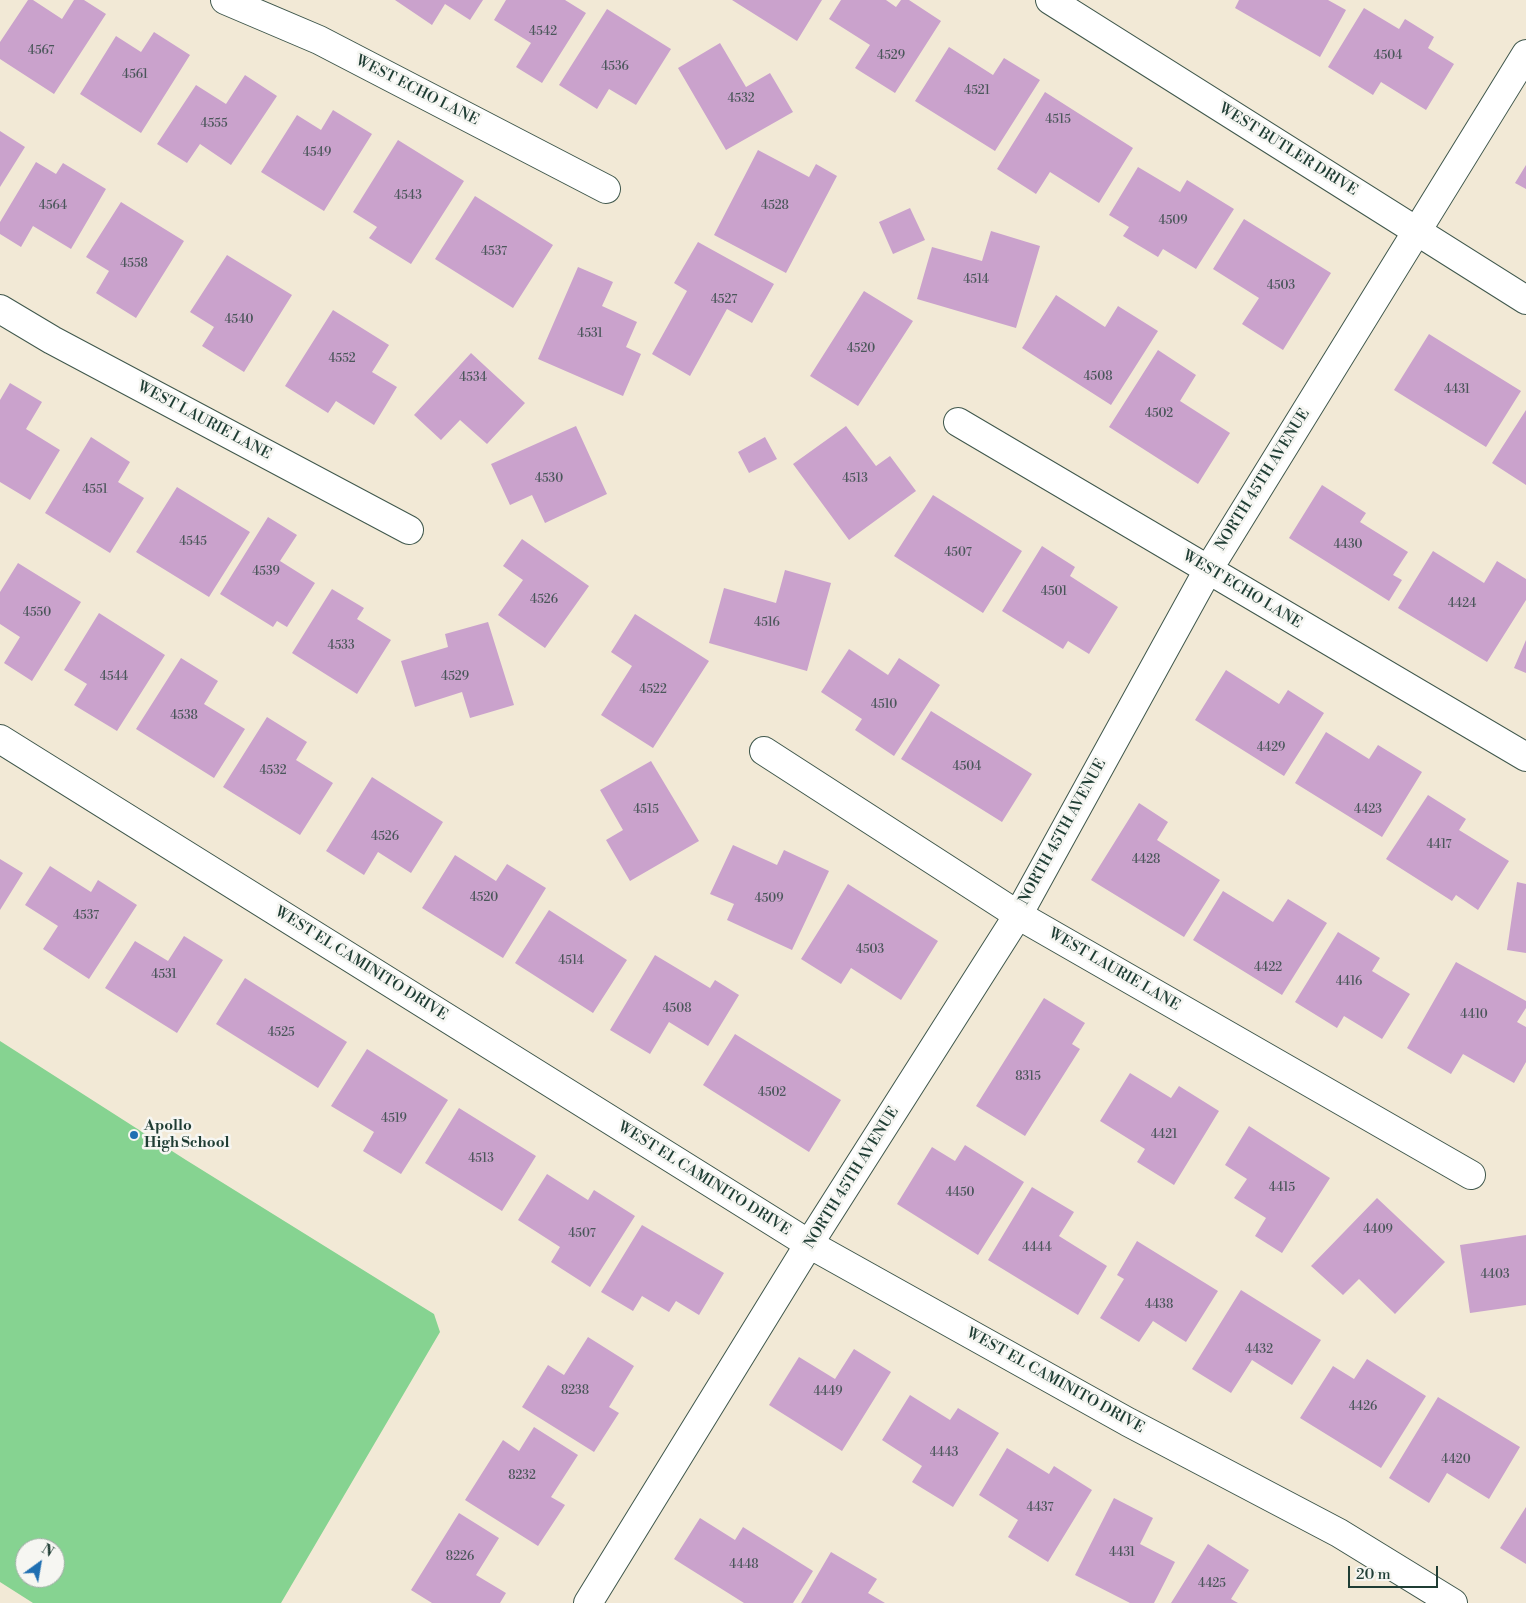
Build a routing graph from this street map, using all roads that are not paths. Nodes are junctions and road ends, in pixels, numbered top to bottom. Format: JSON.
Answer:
{"nodes":[{"id":1,"x":225,"y":0,"type":"edge"},
{"id":2,"x":1050,"y":0,"type":"edge"},
{"id":3,"x":1526,"y":54,"type":"edge"},
{"id":4,"x":606,"y":189,"type":"dead end"},
{"id":5,"x":1416,"y":231,"type":"junction"},
{"id":6,"x":1526,"y":300,"type":"edge"},
{"id":7,"x":0,"y":309,"type":"edge"},
{"id":8,"x":958,"y":422,"type":"dead end"},
{"id":9,"x":409,"y":530,"type":"dead end"},
{"id":10,"x":1208,"y":570,"type":"junction"},
{"id":11,"x":0,"y":739,"type":"edge"},
{"id":12,"x":764,"y":751,"type":"dead end"},
{"id":13,"x":1526,"y":758,"type":"edge"},
{"id":14,"x":1018,"y":915,"type":"junction"},
{"id":15,"x":1471,"y":1175,"type":"dead end"},
{"id":16,"x":809,"y":1244,"type":"junction"},
{"id":17,"x":598,"y":1600,"type":"edge"},
{"id":18,"x":1453,"y":1603,"type":"edge"}],
"edges":[{"from":1,"to":4,"type":"street","name":"WEST ECHO LANE"},
{"from":2,"to":5,"type":"street","name":"WEST BUTLER DRIVE"},
{"from":3,"to":5,"type":"street","name":"NORTH 45TH AVENUE"},
{"from":5,"to":6,"type":"street","name":"WEST BUTLER DRIVE"},
{"from":5,"to":10,"type":"street","name":"NORTH 45TH AVENUE"},
{"from":7,"to":9,"type":"street","name":"WEST LAURIE LANE"},
{"from":8,"to":10,"type":"street","name":"WEST ECHO LANE"},
{"from":10,"to":13,"type":"street","name":"WEST ECHO LANE"},
{"from":10,"to":14,"type":"street","name":"NORTH 45TH AVENUE"},
{"from":11,"to":16,"type":"street","name":"WEST EL CAMINITO DRIVE"},
{"from":12,"to":14,"type":"street","name":"WEST LAURIE LANE"},
{"from":14,"to":15,"type":"street","name":"WEST LAURIE LANE"},
{"from":14,"to":16,"type":"street","name":"NORTH 45TH AVENUE"},
{"from":16,"to":17,"type":"street","name":"NORTH 45TH AVENUE"},
{"from":16,"to":18,"type":"street","name":"WEST EL CAMINITO DRIVE"}]}
